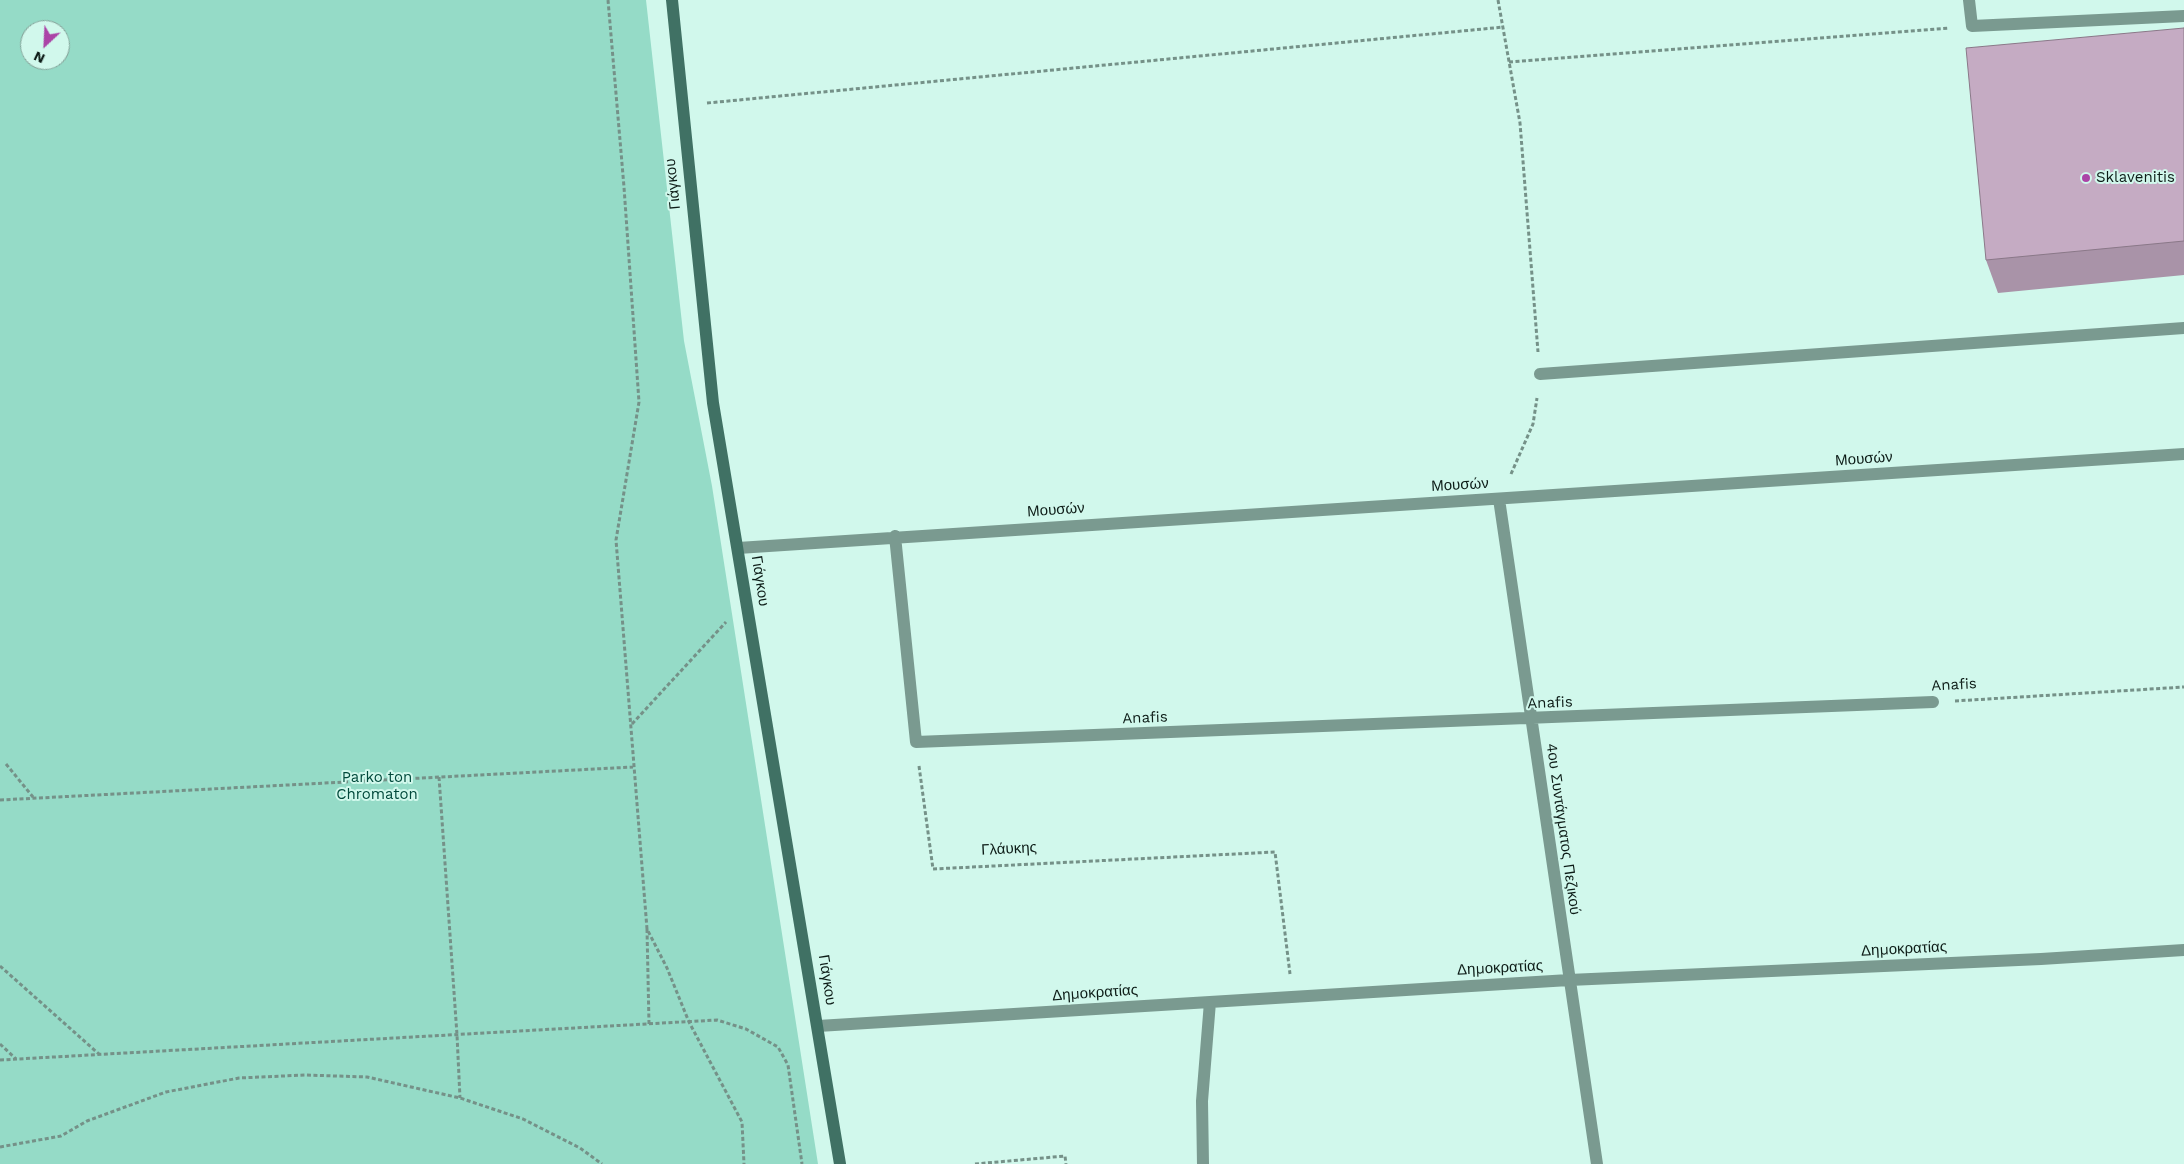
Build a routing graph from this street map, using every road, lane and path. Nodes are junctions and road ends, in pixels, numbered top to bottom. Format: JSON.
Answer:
{"nodes":[{"id":1,"x":608,"y":0,"type":"edge"},
{"id":2,"x":672,"y":0,"type":"edge"},
{"id":3,"x":1498,"y":0,"type":"edge"},
{"id":4,"x":1969,"y":0,"type":"edge"},
{"id":5,"x":2184,"y":16,"type":"edge"},
{"id":6,"x":1972,"y":26,"type":"junction"},
{"id":7,"x":1504,"y":27,"type":"junction"},
{"id":8,"x":1509,"y":62,"type":"junction"},
{"id":9,"x":681,"y":106,"type":"junction"},
{"id":10,"x":2184,"y":328,"type":"edge"},
{"id":11,"x":1540,"y":374,"type":"junction"},
{"id":12,"x":2184,"y":454,"type":"edge"},
{"id":13,"x":1499,"y":499,"type":"junction"},
{"id":14,"x":895,"y":536,"type":"junction"},
{"id":15,"x":738,"y":548,"type":"junction"},
{"id":16,"x":746,"y":600,"type":"junction"},
{"id":17,"x":2184,"y":687,"type":"edge"},
{"id":18,"x":1933,"y":702,"type":"joint"},
{"id":19,"x":1531,"y":720,"type":"junction"},
{"id":20,"x":631,"y":725,"type":"junction"},
{"id":21,"x":916,"y":742,"type":"junction"},
{"id":22,"x":6,"y":764,"type":"dead end"},
{"id":23,"x":633,"y":767,"type":"junction"},
{"id":24,"x":439,"y":776,"type":"junction"},
{"id":25,"x":33,"y":798,"type":"junction"},
{"id":26,"x":0,"y":800,"type":"edge"},
{"id":27,"x":647,"y":929,"type":"junction"},
{"id":28,"x":2184,"y":950,"type":"edge"},
{"id":29,"x":0,"y":966,"type":"edge"},
{"id":30,"x":1569,"y":980,"type":"junction"},
{"id":31,"x":1293,"y":997,"type":"junction"},
{"id":32,"x":1210,"y":1002,"type":"junction"},
{"id":33,"x":689,"y":1022,"type":"junction"},
{"id":34,"x":648,"y":1024,"type":"junction"},
{"id":35,"x":818,"y":1026,"type":"junction"},
{"id":36,"x":457,"y":1035,"type":"junction"},
{"id":37,"x":0,"y":1044,"type":"edge"},
{"id":38,"x":100,"y":1055,"type":"junction"},
{"id":39,"x":16,"y":1059,"type":"junction"},
{"id":40,"x":0,"y":1060,"type":"edge"},
{"id":41,"x":460,"y":1098,"type":"junction"},
{"id":42,"x":0,"y":1147,"type":"edge"},
{"id":43,"x":602,"y":1164,"type":"edge"},
{"id":44,"x":744,"y":1164,"type":"edge"},
{"id":45,"x":802,"y":1164,"type":"edge"},
{"id":46,"x":840,"y":1164,"type":"edge"},
{"id":47,"x":975,"y":1164,"type":"edge"},
{"id":48,"x":1066,"y":1164,"type":"edge"},
{"id":49,"x":1203,"y":1164,"type":"edge"},
{"id":50,"x":1598,"y":1164,"type":"edge"}],
"edges":[{"from":1,"to":20,"type":"path"},
{"from":2,"to":9,"type":"street","name":"Γιάγκου"},
{"from":3,"to":7,"type":"path"},
{"from":4,"to":6,"type":"street"},
{"from":5,"to":6,"type":"street"},
{"from":6,"to":8,"type":"path"},
{"from":7,"to":8,"type":"path"},
{"from":7,"to":9,"type":"path"},
{"from":8,"to":11,"type":"path"},
{"from":9,"to":15,"type":"street","name":"Γιάγκου"},
{"from":10,"to":11,"type":"street"},
{"from":11,"to":13,"type":"path"},
{"from":12,"to":13,"type":"street","name":"Μουσών"},
{"from":13,"to":14,"type":"street","name":"Μουσών"},
{"from":13,"to":19,"type":"street","name":"4ου Συντάγματος Πεζικού"},
{"from":14,"to":15,"type":"street","name":"Μουσών"},
{"from":14,"to":21,"type":"street"},
{"from":15,"to":16,"type":"street","name":"Γιάγκου"},
{"from":16,"to":20,"type":"path"},
{"from":16,"to":35,"type":"street","name":"Γιάγκου"},
{"from":17,"to":18,"type":"path","name":"Anafis"},
{"from":18,"to":19,"type":"street","name":"Anafis"},
{"from":19,"to":21,"type":"street","name":"Anafis"},
{"from":19,"to":30,"type":"street","name":"4ου Συντάγματος Πεζικού"},
{"from":20,"to":23,"type":"path"},
{"from":21,"to":31,"type":"path","name":"Γλάυκης"},
{"from":22,"to":25,"type":"path"},
{"from":23,"to":24,"type":"path"},
{"from":23,"to":27,"type":"path"},
{"from":24,"to":25,"type":"path"},
{"from":24,"to":36,"type":"path"},
{"from":25,"to":26,"type":"path"},
{"from":27,"to":33,"type":"path"},
{"from":27,"to":34,"type":"path"},
{"from":28,"to":30,"type":"street","name":"Δημοκρατίας"},
{"from":29,"to":38,"type":"path"},
{"from":30,"to":31,"type":"street","name":"Δημοκρατίας"},
{"from":30,"to":50,"type":"street","name":"4ου Συντάγματος Πεζικού"},
{"from":31,"to":32,"type":"street","name":"Δημοκρατίας"},
{"from":32,"to":35,"type":"street","name":"Δημοκρατίας"},
{"from":32,"to":49,"type":"street"},
{"from":33,"to":34,"type":"path"},
{"from":33,"to":44,"type":"path"},
{"from":33,"to":45,"type":"path"},
{"from":34,"to":36,"type":"path"},
{"from":35,"to":46,"type":"street","name":"Γιάγκου"},
{"from":36,"to":38,"type":"path"},
{"from":36,"to":41,"type":"path"},
{"from":37,"to":39,"type":"path"},
{"from":38,"to":39,"type":"path"},
{"from":39,"to":40,"type":"path"},
{"from":41,"to":42,"type":"path"},
{"from":41,"to":43,"type":"path"},
{"from":47,"to":48,"type":"path"}]}
